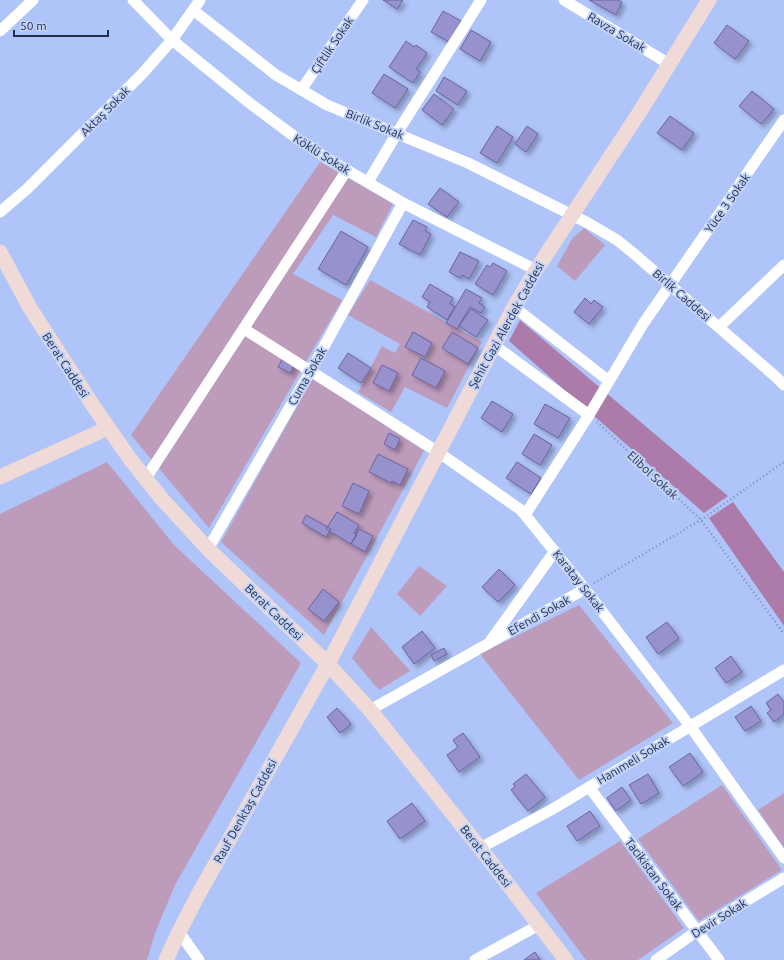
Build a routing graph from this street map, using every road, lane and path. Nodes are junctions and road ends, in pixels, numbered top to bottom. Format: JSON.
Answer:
{"nodes":[{"id":1,"x":34,"y":0,"type":"edge"},
{"id":2,"x":134,"y":0,"type":"edge"},
{"id":3,"x":200,"y":0,"type":"edge"},
{"id":4,"x":363,"y":0,"type":"edge"},
{"id":5,"x":480,"y":0,"type":"edge"},
{"id":6,"x":564,"y":0,"type":"edge"},
{"id":7,"x":709,"y":0,"type":"edge"},
{"id":8,"x":193,"y":10,"type":"junction"},
{"id":9,"x":0,"y":31,"type":"edge"},
{"id":10,"x":172,"y":40,"type":"junction"},
{"id":11,"x":670,"y":64,"type":"junction"},
{"id":12,"x":302,"y":90,"type":"junction"},
{"id":13,"x":784,"y":120,"type":"edge"},
{"id":14,"x":397,"y":132,"type":"junction"},
{"id":15,"x":347,"y":170,"type":"junction"},
{"id":16,"x":368,"y":182,"type":"junction"},
{"id":17,"x":403,"y":203,"type":"junction"},
{"id":18,"x":0,"y":212,"type":"edge"},
{"id":19,"x":572,"y":215,"type":"junction"},
{"id":20,"x":0,"y":252,"type":"edge"},
{"id":21,"x":784,"y":265,"type":"edge"},
{"id":22,"x":536,"y":270,"type":"junction"},
{"id":23,"x":670,"y":285,"type":"junction"},
{"id":24,"x":514,"y":307,"type":"junction"},
{"id":25,"x":719,"y":327,"type":"junction"},
{"id":26,"x":244,"y":329,"type":"junction"},
{"id":27,"x":494,"y":345,"type":"junction"},
{"id":28,"x":310,"y":372,"type":"junction"},
{"id":29,"x":609,"y":381,"type":"junction"},
{"id":30,"x":784,"y":385,"type":"edge"},
{"id":31,"x":589,"y":415,"type":"junction"},
{"id":32,"x":108,"y":428,"type":"junction"},
{"id":33,"x":438,"y":452,"type":"junction"},
{"id":34,"x":784,"y":462,"type":"edge"},
{"id":35,"x":0,"y":477,"type":"edge"},
{"id":36,"x":146,"y":478,"type":"junction"},
{"id":37,"x":525,"y":515,"type":"junction"},
{"id":38,"x":701,"y":520,"type":"junction"},
{"id":39,"x":208,"y":549,"type":"junction"},
{"id":40,"x":555,"y":551,"type":"junction"},
{"id":41,"x":585,"y":589,"type":"junction"},
{"id":42,"x":784,"y":634,"type":"edge"},
{"id":43,"x":490,"y":643,"type":"junction"},
{"id":44,"x":328,"y":664,"type":"junction"},
{"id":45,"x":784,"y":670,"type":"edge"},
{"id":46,"x":370,"y":710,"type":"junction"},
{"id":47,"x":690,"y":726,"type":"junction"},
{"id":48,"x":589,"y":787,"type":"junction"},
{"id":49,"x":480,"y":848,"type":"junction"},
{"id":50,"x":784,"y":858,"type":"edge"},
{"id":51,"x":784,"y":878,"type":"edge"},
{"id":52,"x":539,"y":925,"type":"junction"},
{"id":53,"x":697,"y":931,"type":"junction"},
{"id":54,"x":179,"y":932,"type":"junction"},
{"id":55,"x":166,"y":960,"type":"edge"},
{"id":56,"x":199,"y":960,"type":"edge"},
{"id":57,"x":475,"y":960,"type":"edge"},
{"id":58,"x":566,"y":960,"type":"edge"},
{"id":59,"x":656,"y":960,"type":"edge"},
{"id":60,"x":719,"y":960,"type":"edge"}],
"edges":[{"from":1,"to":9,"type":"street"},
{"from":2,"to":10,"type":"street","name":"Köklü Sokak"},
{"from":3,"to":8,"type":"street","name":"Aktaş Sokak"},
{"from":4,"to":12,"type":"street","name":"Çiftlik Sokak"},
{"from":5,"to":14,"type":"street"},
{"from":6,"to":11,"type":"street","name":"Ravza Sokak"},
{"from":7,"to":11,"type":"street","name":"Şehit Gazi Alerdek Caddesi"},
{"from":8,"to":10,"type":"street","name":"Aktaş Sokak"},
{"from":8,"to":12,"type":"street","name":"Birlik Sokak"},
{"from":10,"to":15,"type":"street","name":"Köklü Sokak"},
{"from":10,"to":18,"type":"street","name":"Aktaş Sokak"},
{"from":11,"to":19,"type":"street","name":"Şehit Gazi Alerdek Caddesi"},
{"from":12,"to":14,"type":"street","name":"Birlik Sokak"},
{"from":13,"to":23,"type":"street","name":"Yüce 3 Sokak"},
{"from":14,"to":16,"type":"street"},
{"from":14,"to":19,"type":"street","name":"Birlik Sokak"},
{"from":15,"to":16,"type":"street","name":"Köklü Sokak"},
{"from":15,"to":26,"type":"street"},
{"from":16,"to":17,"type":"street","name":"Köklü Sokak"},
{"from":17,"to":22,"type":"street","name":"Köklü Sokak"},
{"from":17,"to":28,"type":"street","name":"Cuma Sokak"},
{"from":19,"to":22,"type":"street","name":"Şehit Gazi Alerdek Caddesi"},
{"from":19,"to":23,"type":"street","name":"Birlik Caddesi"},
{"from":20,"to":32,"type":"street","name":"Berat Caddesi"},
{"from":21,"to":25,"type":"street"},
{"from":22,"to":24,"type":"street","name":"Şehit Gazi Alerdek Caddesi"},
{"from":23,"to":25,"type":"street","name":"Birlik Caddesi"},
{"from":23,"to":29,"type":"street","name":"Yüce 3 Sokak"},
{"from":24,"to":27,"type":"street","name":"Şehit Gazi Alerdek Caddesi"},
{"from":24,"to":29,"type":"street"},
{"from":25,"to":30,"type":"street","name":"Birlik Caddesi"},
{"from":26,"to":28,"type":"street","name":"Karatay Sokak"},
{"from":26,"to":36,"type":"street"},
{"from":27,"to":31,"type":"street"},
{"from":27,"to":33,"type":"street","name":"Şehit Gazi Alerdek Caddesi"},
{"from":28,"to":33,"type":"street","name":"Karatay Sokak"},
{"from":28,"to":39,"type":"street","name":"Cuma Sokak"},
{"from":29,"to":31,"type":"street","name":"Yüce 3 Sokak"},
{"from":31,"to":37,"type":"street","name":"Yüce 3 Sokak"},
{"from":31,"to":38,"type":"path","name":"Elibol Sokak"},
{"from":32,"to":35,"type":"street"},
{"from":32,"to":36,"type":"street","name":"Berat Caddesi"},
{"from":33,"to":37,"type":"street","name":"Karatay Sokak"},
{"from":33,"to":44,"type":"street","name":"Şehit Gazi Alerdek Caddesi"},
{"from":34,"to":38,"type":"path"},
{"from":36,"to":39,"type":"street","name":"Berat Caddesi"},
{"from":37,"to":40,"type":"street","name":"Karatay Sokak"},
{"from":38,"to":41,"type":"path"},
{"from":38,"to":42,"type":"path","name":"Elibol Sokak"},
{"from":39,"to":44,"type":"street","name":"Berat Caddesi"},
{"from":40,"to":41,"type":"street","name":"Karatay Sokak"},
{"from":40,"to":43,"type":"street"},
{"from":41,"to":43,"type":"street","name":"Efendi Sokak"},
{"from":41,"to":47,"type":"street","name":"Karatay Sokak"},
{"from":43,"to":46,"type":"street","name":"Efendi Sokak"},
{"from":44,"to":46,"type":"street","name":"Berat Caddesi"},
{"from":44,"to":54,"type":"street","name":"Rauf Denktaş Caddesi"},
{"from":45,"to":47,"type":"street","name":"Hanımeli Sokak"},
{"from":46,"to":49,"type":"street","name":"Berat Caddesi"},
{"from":47,"to":48,"type":"street","name":"Hanımeli Sokak"},
{"from":47,"to":50,"type":"street","name":"Karatay Sokak"},
{"from":48,"to":49,"type":"street","name":"Hanımeli Sokak"},
{"from":48,"to":53,"type":"street","name":"Tacikistan Sokak"},
{"from":49,"to":52,"type":"street","name":"Berat Caddesi"},
{"from":51,"to":53,"type":"street","name":"Devir Sokak"},
{"from":52,"to":57,"type":"street"},
{"from":52,"to":58,"type":"street","name":"Berat Caddesi"},
{"from":53,"to":59,"type":"street","name":"Devir Sokak"},
{"from":53,"to":60,"type":"street","name":"Tacikistan Sokak"},
{"from":54,"to":55,"type":"street","name":"Rauf Denktaş Caddesi"},
{"from":54,"to":56,"type":"street"}]}
